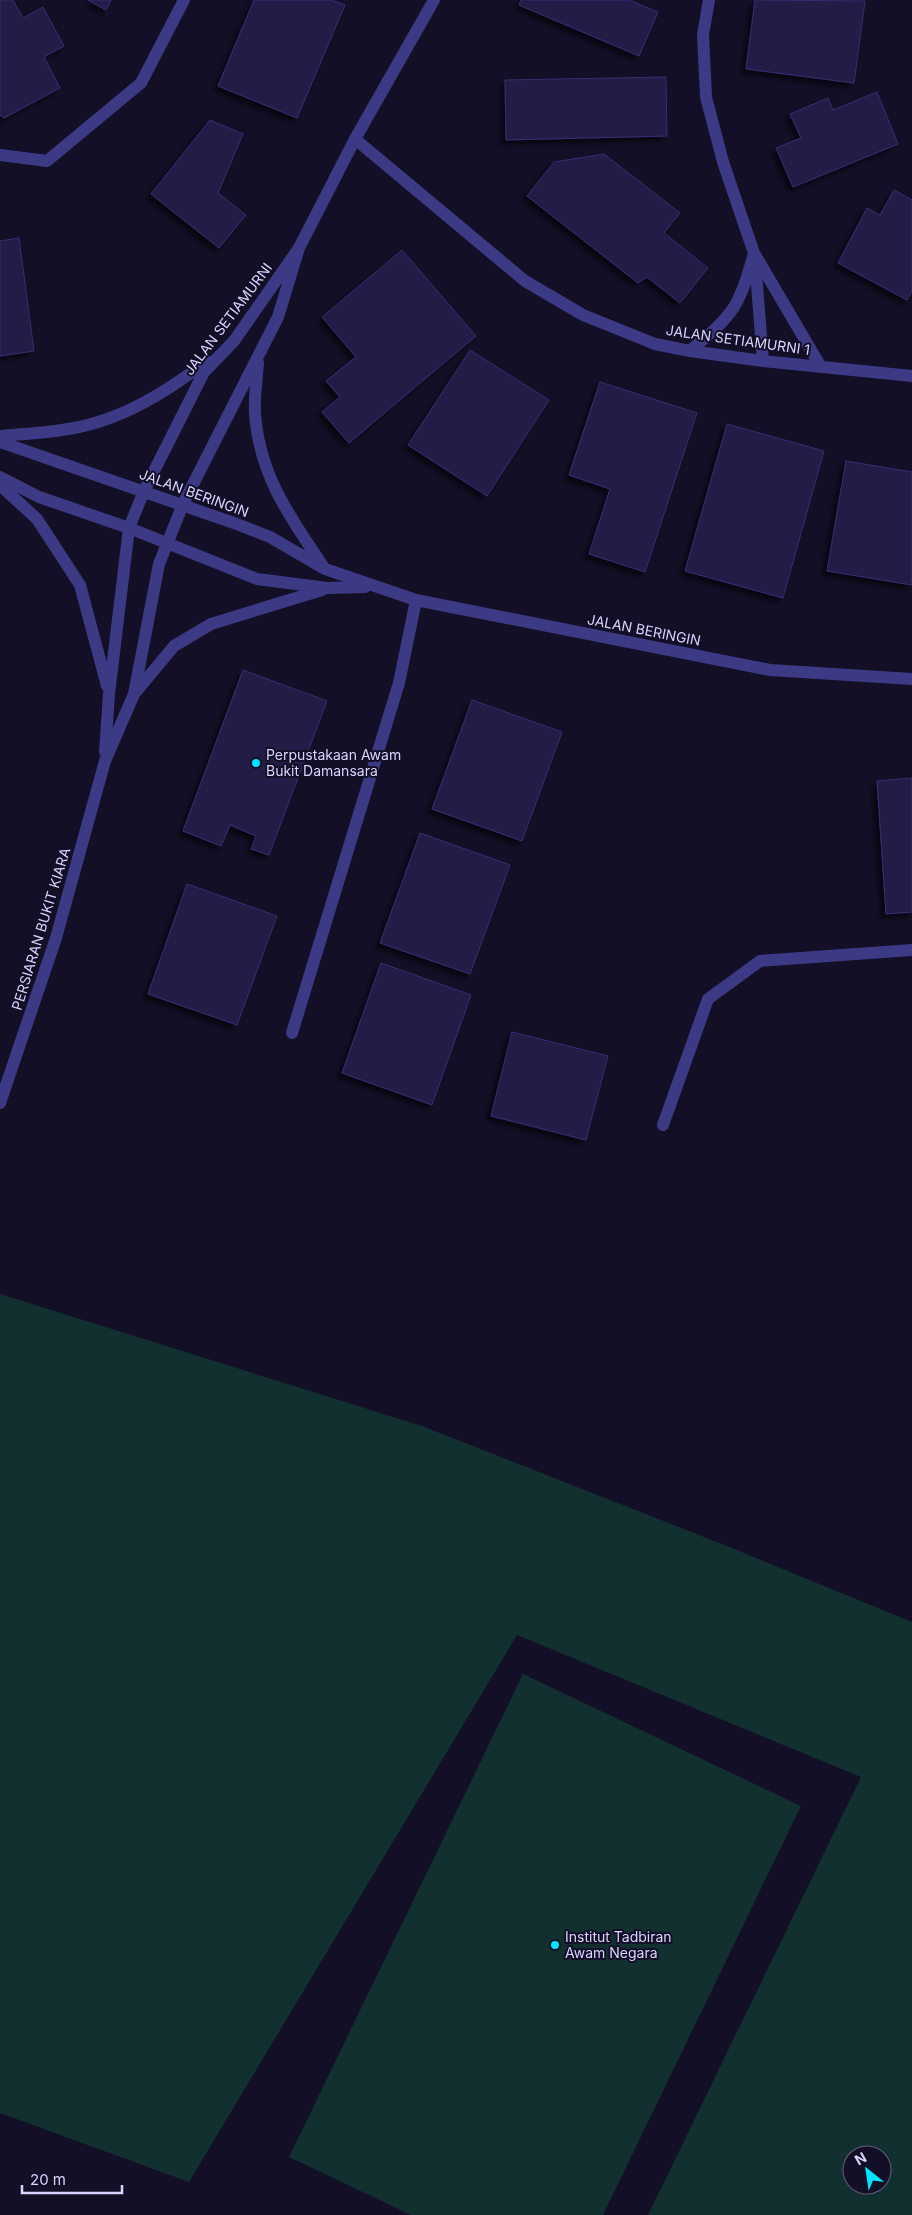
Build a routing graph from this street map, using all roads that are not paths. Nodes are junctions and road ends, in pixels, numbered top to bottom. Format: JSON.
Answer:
{"nodes":[{"id":1,"x":184,"y":0,"type":"edge"},
{"id":2,"x":434,"y":0,"type":"edge"},
{"id":3,"x":708,"y":0,"type":"edge"},
{"id":4,"x":355,"y":139,"type":"junction"},
{"id":5,"x":0,"y":156,"type":"edge"},
{"id":6,"x":300,"y":248,"type":"junction"},
{"id":7,"x":754,"y":252,"type":"junction"},
{"id":8,"x":234,"y":341,"type":"junction"},
{"id":9,"x":690,"y":351,"type":"junction"},
{"id":10,"x":259,"y":358,"type":"junction"},
{"id":11,"x":763,"y":361,"type":"junction"},
{"id":12,"x":821,"y":367,"type":"junction"},
{"id":13,"x":912,"y":376,"type":"edge"},
{"id":14,"x":0,"y":436,"type":"edge"},
{"id":15,"x":0,"y":442,"type":"edge"},
{"id":16,"x":0,"y":478,"type":"edge"},
{"id":17,"x":0,"y":485,"type":"edge"},
{"id":18,"x":144,"y":491,"type":"junction"},
{"id":19,"x":183,"y":504,"type":"junction"},
{"id":20,"x":129,"y":528,"type":"junction"},
{"id":21,"x":167,"y":543,"type":"junction"},
{"id":22,"x":325,"y":569,"type":"junction"},
{"id":23,"x":373,"y":587,"type":"junction"},
{"id":24,"x":327,"y":588,"type":"junction"},
{"id":25,"x":416,"y":600,"type":"junction"},
{"id":26,"x":912,"y":679,"type":"edge"},
{"id":27,"x":109,"y":694,"type":"junction"},
{"id":28,"x":134,"y":694,"type":"junction"},
{"id":29,"x":105,"y":761,"type":"junction"},
{"id":30,"x":912,"y":950,"type":"edge"},
{"id":31,"x":292,"y":1033,"type":"dead end"},
{"id":32,"x":0,"y":1103,"type":"edge"},
{"id":33,"x":662,"y":1126,"type":"dead end"}],
"edges":[{"from":1,"to":5,"type":"street"},
{"from":2,"to":4,"type":"street","name":"JALAN SETIAMURNI"},
{"from":3,"to":7,"type":"street"},
{"from":4,"to":6,"type":"street","name":"JALAN SETIAMURNI"},
{"from":4,"to":9,"type":"street","name":"JALAN SETIAMURNI 1"},
{"from":6,"to":8,"type":"street","name":"JALAN SETIAMURNI"},
{"from":6,"to":10,"type":"street","name":"JALAN SETIAMURNI"},
{"from":7,"to":9,"type":"street"},
{"from":7,"to":11,"type":"street"},
{"from":7,"to":12,"type":"street"},
{"from":8,"to":14,"type":"street"},
{"from":8,"to":18,"type":"street","name":"JALAN SETIAMURNI"},
{"from":9,"to":11,"type":"street","name":"JALAN SETIAMURNI 1"},
{"from":10,"to":19,"type":"street","name":"JALAN SETIAMURNI"},
{"from":10,"to":22,"type":"street"},
{"from":11,"to":12,"type":"street","name":"JALAN SETIAMURNI 1"},
{"from":12,"to":13,"type":"street","name":"JALAN SETIAMURNI 1"},
{"from":15,"to":18,"type":"street","name":"JALAN BERINGIN"},
{"from":16,"to":20,"type":"street","name":"JALAN BERINGIN"},
{"from":17,"to":27,"type":"street"},
{"from":18,"to":19,"type":"street","name":"JALAN BERINGIN"},
{"from":18,"to":20,"type":"street","name":"JALAN SETIAMURNI"},
{"from":19,"to":21,"type":"street","name":"JALAN SETIAMURNI"},
{"from":19,"to":22,"type":"street","name":"JALAN BERINGIN"},
{"from":20,"to":21,"type":"street","name":"JALAN BERINGIN"},
{"from":20,"to":27,"type":"street","name":"PERSIARAN BUKIT KIARA"},
{"from":21,"to":24,"type":"street","name":"JALAN BERINGIN"},
{"from":21,"to":28,"type":"street","name":"PERSIARAN BUKIT KIARA"},
{"from":22,"to":23,"type":"street","name":"JALAN BERINGIN"},
{"from":23,"to":24,"type":"street","name":"JALAN BERINGIN"},
{"from":23,"to":25,"type":"street","name":"JALAN BERINGIN"},
{"from":24,"to":28,"type":"street"},
{"from":25,"to":26,"type":"street","name":"JALAN BERINGIN"},
{"from":25,"to":31,"type":"street"},
{"from":27,"to":29,"type":"street","name":"PERSIARAN BUKIT KIARA"},
{"from":28,"to":29,"type":"street","name":"PERSIARAN BUKIT KIARA"},
{"from":29,"to":32,"type":"street","name":"PERSIARAN BUKIT KIARA"},
{"from":30,"to":33,"type":"street"}]}
